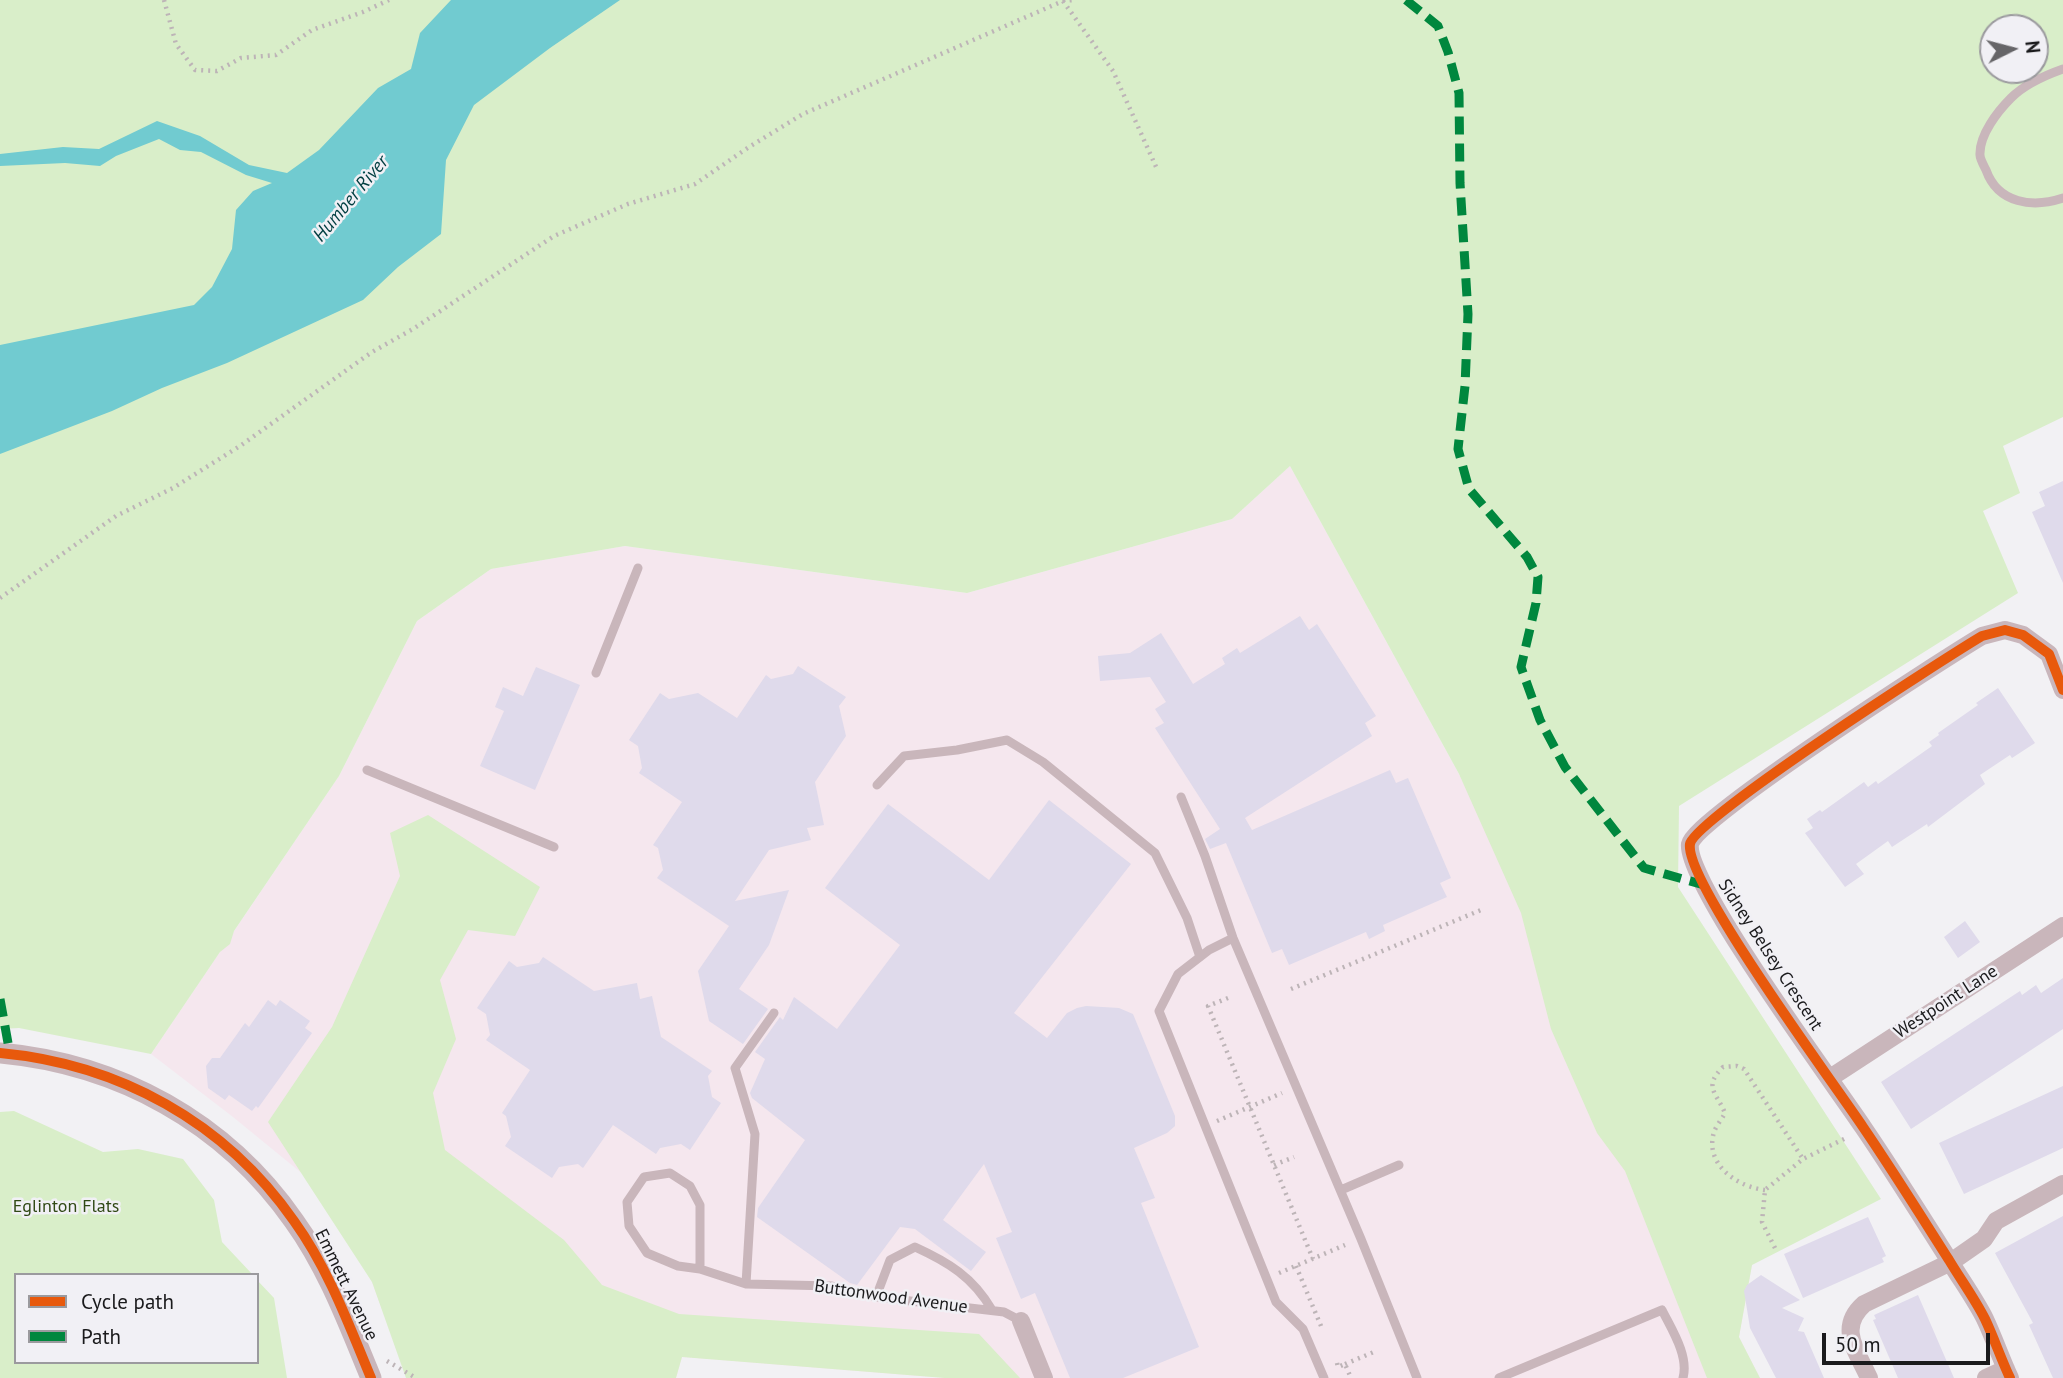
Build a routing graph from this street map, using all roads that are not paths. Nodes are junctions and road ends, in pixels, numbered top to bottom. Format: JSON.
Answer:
{"nodes":[{"id":1,"x":2063,"y":68,"type":"edge"},
{"id":2,"x":2063,"y":198,"type":"edge"},
{"id":3,"x":638,"y":568,"type":"dead end"},
{"id":4,"x":596,"y":673,"type":"dead end"},
{"id":5,"x":2063,"y":690,"type":"edge"},
{"id":6,"x":367,"y":769,"type":"dead end"},
{"id":7,"x":877,"y":785,"type":"dead end"},
{"id":8,"x":1181,"y":797,"type":"dead end"},
{"id":9,"x":554,"y":847,"type":"dead end"},
{"id":10,"x":2063,"y":926,"type":"edge"},
{"id":11,"x":1233,"y":938,"type":"junction"},
{"id":12,"x":1200,"y":957,"type":"junction"},
{"id":13,"x":774,"y":1013,"type":"dead end"},
{"id":14,"x":0,"y":1053,"type":"edge"},
{"id":15,"x":1830,"y":1078,"type":"junction"},
{"id":16,"x":1399,"y":1165,"type":"dead end"},
{"id":17,"x":2063,"y":1184,"type":"edge"},
{"id":18,"x":1341,"y":1190,"type":"junction"},
{"id":19,"x":1951,"y":1262,"type":"junction"},
{"id":20,"x":700,"y":1269,"type":"junction"},
{"id":21,"x":746,"y":1284,"type":"junction"},
{"id":22,"x":876,"y":1297,"type":"junction"},
{"id":23,"x":992,"y":1310,"type":"junction"},
{"id":24,"x":1021,"y":1321,"type":"joint"},
{"id":25,"x":2008,"y":1373,"type":"edge"},
{"id":26,"x":371,"y":1378,"type":"edge"},
{"id":27,"x":1044,"y":1378,"type":"edge"},
{"id":28,"x":1324,"y":1378,"type":"edge"},
{"id":29,"x":1417,"y":1378,"type":"edge"},
{"id":30,"x":1499,"y":1378,"type":"edge"},
{"id":31,"x":1683,"y":1378,"type":"edge"},
{"id":32,"x":1869,"y":1378,"type":"edge"},
{"id":33,"x":1986,"y":1378,"type":"edge"}],
"edges":[{"from":1,"to":2,"type":"lane"},
{"from":3,"to":4,"type":"lane"},
{"from":5,"to":15,"type":"street","name":"Sidney Belsey Crescent"},
{"from":6,"to":9,"type":"lane"},
{"from":7,"to":12,"type":"lane"},
{"from":8,"to":11,"type":"lane"},
{"from":10,"to":15,"type":"street","name":"Westpoint Lane"},
{"from":11,"to":12,"type":"lane"},
{"from":11,"to":18,"type":"lane"},
{"from":12,"to":28,"type":"lane"},
{"from":13,"to":21,"type":"lane"},
{"from":14,"to":26,"type":"street","name":"Emmett Avenue"},
{"from":15,"to":19,"type":"street","name":"Sidney Belsey Crescent"},
{"from":16,"to":18,"type":"lane"},
{"from":17,"to":19,"type":"street"},
{"from":18,"to":29,"type":"lane"},
{"from":19,"to":25,"type":"street","name":"Sidney Belsey Crescent"},
{"from":19,"to":32,"type":"street"},
{"from":20,"to":20,"type":"lane","name":"Buttonwood Avenue"},
{"from":20,"to":21,"type":"lane","name":"Buttonwood Avenue"},
{"from":21,"to":22,"type":"lane","name":"Buttonwood Avenue"},
{"from":22,"to":23,"type":"lane","name":"Buttonwood Avenue"},
{"from":22,"to":23,"type":"lane"},
{"from":23,"to":24,"type":"lane","name":"Buttonwood Avenue"},
{"from":24,"to":27,"type":"street","name":"Buttonwood Avenue"},
{"from":25,"to":33,"type":"street"},
{"from":30,"to":31,"type":"lane"}]}
